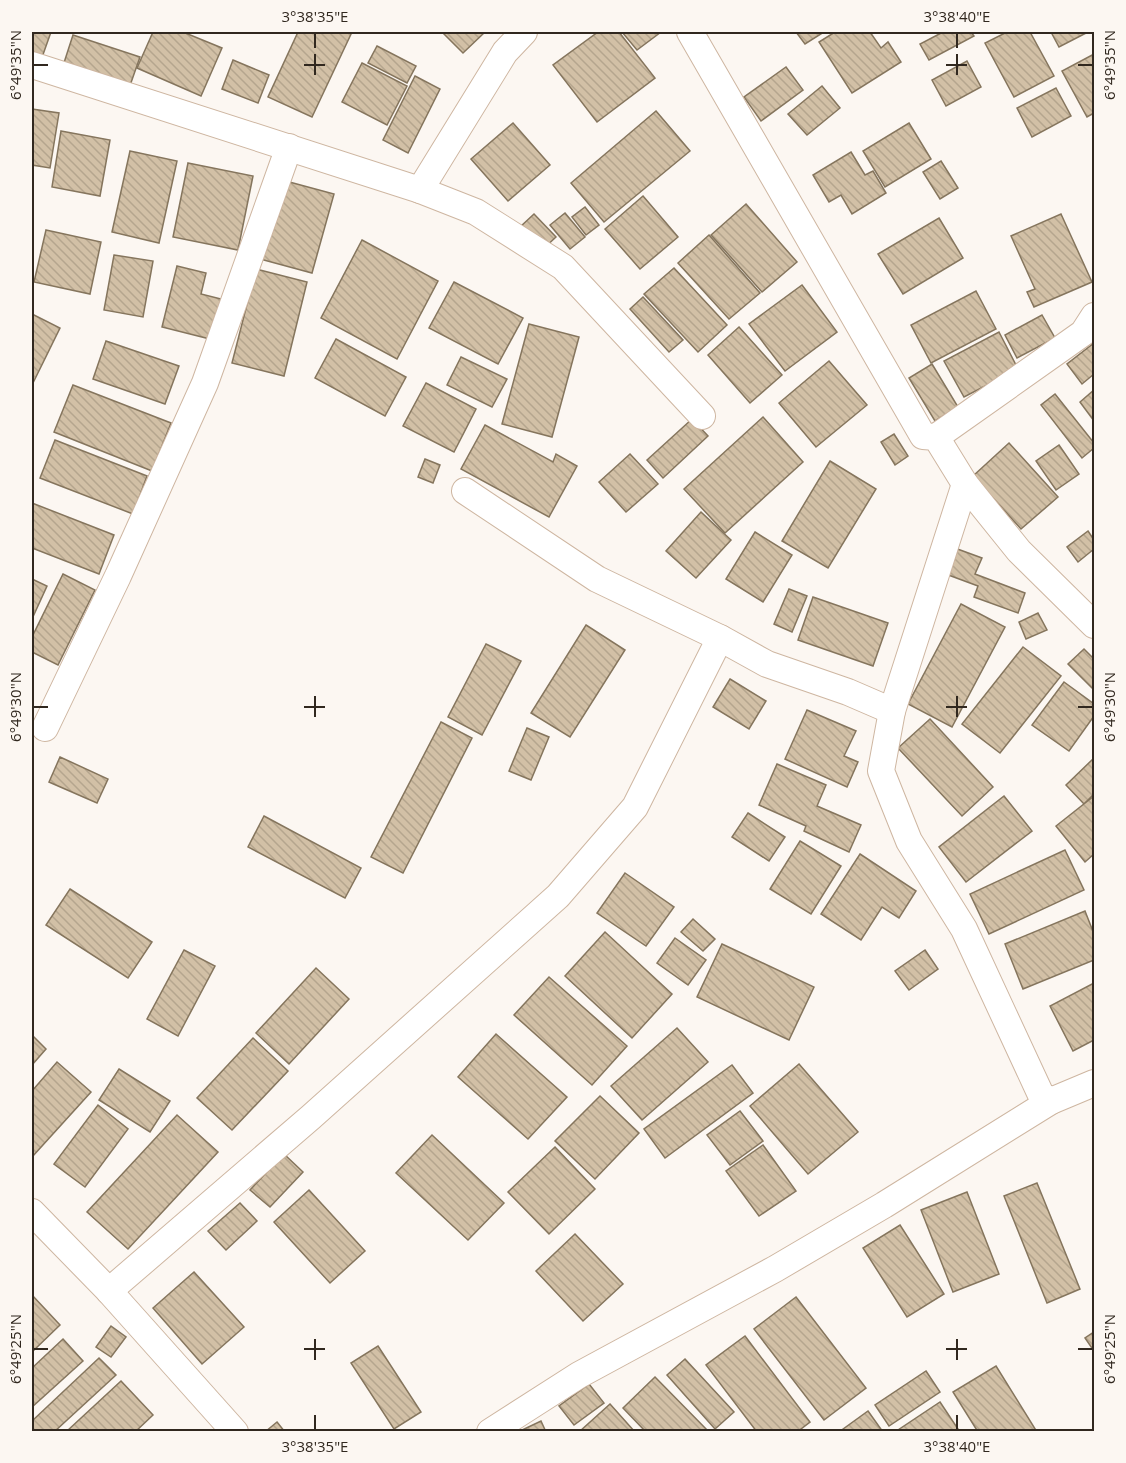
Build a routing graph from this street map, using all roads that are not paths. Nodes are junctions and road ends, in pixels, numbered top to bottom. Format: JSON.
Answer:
{"nodes":[{"id":1,"x":524,"y":32,"type":"edge"},
{"id":2,"x":690,"y":32,"type":"edge"},
{"id":3,"x":32,"y":65,"type":"edge"},
{"id":4,"x":289,"y":147,"type":"junction"},
{"id":5,"x":420,"y":190,"type":"junction"},
{"id":6,"x":1095,"y":316,"type":"edge"},
{"id":7,"x":702,"y":416,"type":"dead end"},
{"id":8,"x":936,"y":437,"type":"junction"},
{"id":9,"x":965,"y":484,"type":"junction"},
{"id":10,"x":465,"y":491,"type":"dead end"},
{"id":11,"x":1095,"y":625,"type":"edge"},
{"id":12,"x":720,"y":638,"type":"junction"},
{"id":13,"x":892,"y":711,"type":"junction"},
{"id":14,"x":45,"y":728,"type":"dead end"},
{"id":15,"x":1095,"y":1083,"type":"edge"},
{"id":16,"x":1051,"y":1101,"type":"junction"},
{"id":17,"x":32,"y":1212,"type":"edge"},
{"id":18,"x":109,"y":1291,"type":"junction"},
{"id":19,"x":235,"y":1431,"type":"edge"},
{"id":20,"x":490,"y":1431,"type":"edge"}],
"edges":[{"from":1,"to":5,"type":"street"},
{"from":2,"to":8,"type":"street"},
{"from":3,"to":4,"type":"street"},
{"from":4,"to":5,"type":"street"},
{"from":4,"to":14,"type":"street"},
{"from":5,"to":7,"type":"street"},
{"from":6,"to":8,"type":"street"},
{"from":8,"to":9,"type":"street"},
{"from":9,"to":11,"type":"street"},
{"from":9,"to":13,"type":"street"},
{"from":10,"to":12,"type":"street"},
{"from":12,"to":13,"type":"street"},
{"from":12,"to":18,"type":"street"},
{"from":13,"to":16,"type":"street"},
{"from":15,"to":16,"type":"street"},
{"from":16,"to":20,"type":"street"},
{"from":17,"to":18,"type":"street"},
{"from":18,"to":19,"type":"street"}]}
